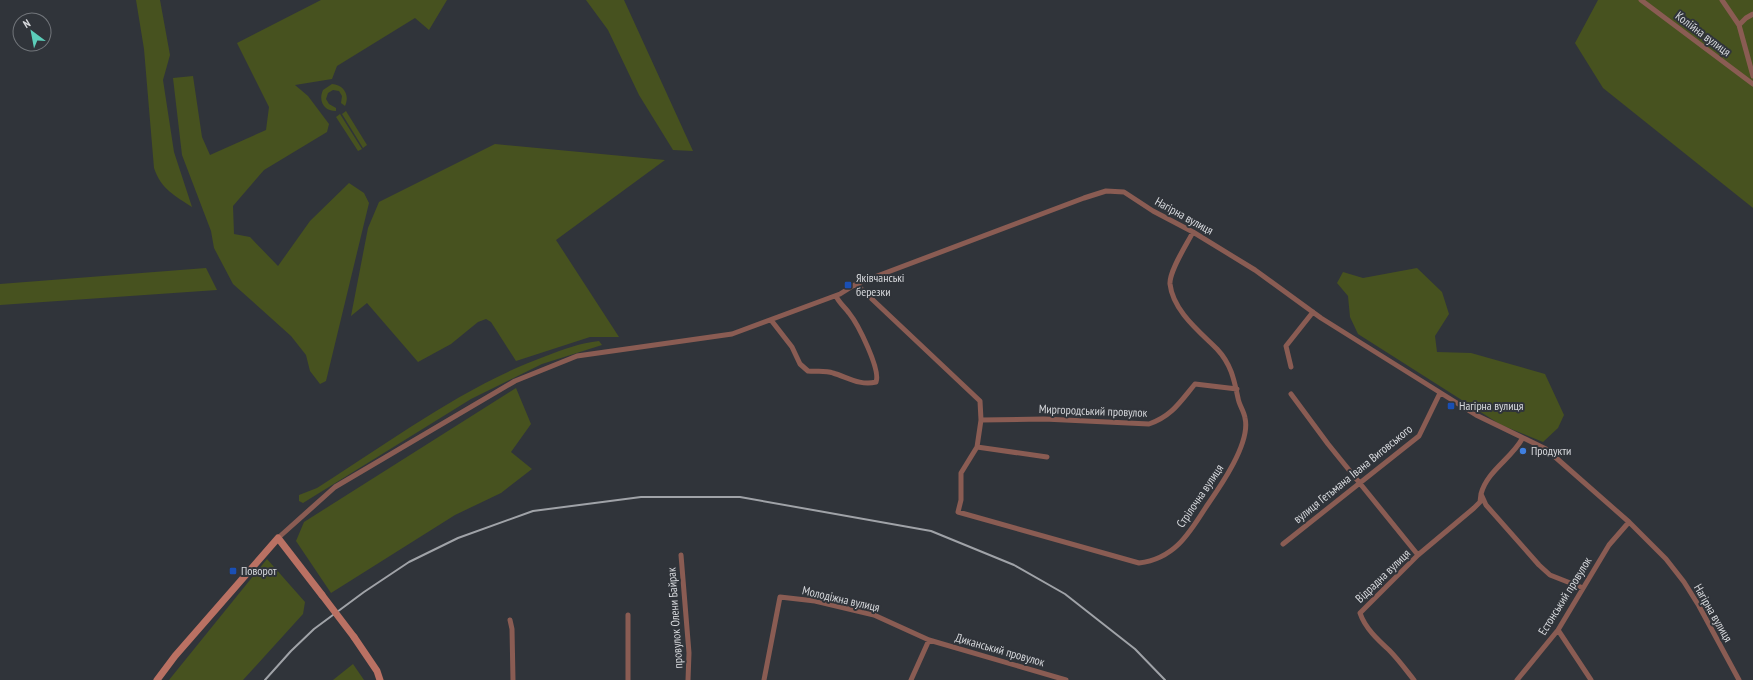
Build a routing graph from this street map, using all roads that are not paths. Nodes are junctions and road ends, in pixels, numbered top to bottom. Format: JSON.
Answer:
{"nodes":[{"id":1,"x":1641,"y":0,"type":"edge"},
{"id":2,"x":1722,"y":0,"type":"edge"},
{"id":3,"x":1753,"y":14,"type":"edge"},
{"id":4,"x":1739,"y":25,"type":"junction"},
{"id":5,"x":1753,"y":76,"type":"edge"},
{"id":6,"x":1753,"y":84,"type":"edge"},
{"id":7,"x":1193,"y":232,"type":"junction"},
{"id":8,"x":856,"y":284,"type":"junction"},
{"id":9,"x":836,"y":296,"type":"junction"},
{"id":10,"x":1314,"y":312,"type":"junction"},
{"id":11,"x":771,"y":320,"type":"junction"},
{"id":12,"x":1291,"y":367,"type":"dead end"},
{"id":13,"x":1237,"y":389,"type":"junction"},
{"id":14,"x":1292,"y":394,"type":"dead end"},
{"id":15,"x":1440,"y":394,"type":"junction"},
{"id":16,"x":981,"y":420,"type":"junction"},
{"id":17,"x":1522,"y":439,"type":"junction"},
{"id":18,"x":977,"y":447,"type":"junction"},
{"id":19,"x":1047,"y":457,"type":"dead end"},
{"id":20,"x":1359,"y":484,"type":"junction"},
{"id":21,"x":1481,"y":494,"type":"junction"},
{"id":22,"x":1629,"y":522,"type":"junction"},
{"id":23,"x":278,"y":538,"type":"junction"},
{"id":24,"x":1283,"y":544,"type":"dead end"},
{"id":25,"x":1418,"y":555,"type":"junction"},
{"id":26,"x":680,"y":556,"type":"dead end"},
{"id":27,"x":1583,"y":588,"type":"junction"},
{"id":28,"x":628,"y":615,"type":"dead end"},
{"id":29,"x":510,"y":620,"type":"dead end"},
{"id":30,"x":1558,"y":630,"type":"junction"},
{"id":31,"x":929,"y":640,"type":"junction"},
{"id":32,"x":1050,"y":678,"type":"edge"},
{"id":33,"x":157,"y":680,"type":"edge"},
{"id":34,"x":380,"y":680,"type":"edge"},
{"id":35,"x":513,"y":680,"type":"edge"},
{"id":36,"x":628,"y":680,"type":"edge"},
{"id":37,"x":688,"y":680,"type":"edge"},
{"id":38,"x":764,"y":680,"type":"edge"},
{"id":39,"x":911,"y":680,"type":"edge"},
{"id":40,"x":1066,"y":680,"type":"edge"},
{"id":41,"x":1414,"y":680,"type":"edge"},
{"id":42,"x":1517,"y":680,"type":"edge"},
{"id":43,"x":1591,"y":680,"type":"edge"},
{"id":44,"x":1739,"y":680,"type":"edge"}],
"edges":[{"from":1,"to":6,"type":"street","name":"Колійна вулиця"},
{"from":2,"to":4,"type":"street"},
{"from":3,"to":4,"type":"street"},
{"from":4,"to":5,"type":"street"},
{"from":7,"to":8,"type":"street","name":"Нагірна вулиця"},
{"from":7,"to":10,"type":"street","name":"Нагірна вулиця"},
{"from":7,"to":13,"type":"street","name":"Стрілочна вулиця"},
{"from":8,"to":9,"type":"street"},
{"from":8,"to":16,"type":"street"},
{"from":9,"to":11,"type":"street"},
{"from":9,"to":11,"type":"street"},
{"from":10,"to":12,"type":"street"},
{"from":10,"to":15,"type":"street","name":"Нагірна вулиця"},
{"from":11,"to":23,"type":"street"},
{"from":13,"to":16,"type":"street","name":"Миргородський провулок"},
{"from":13,"to":18,"type":"street","name":"Стрілочна вулиця"},
{"from":14,"to":20,"type":"street"},
{"from":15,"to":17,"type":"street","name":"Нагірна вулиця"},
{"from":15,"to":20,"type":"street","name":"вулиця Гетьмана Івана Виговського"},
{"from":16,"to":18,"type":"street"},
{"from":17,"to":21,"type":"street","name":"Відрадна вулиця"},
{"from":17,"to":22,"type":"street","name":"Нагірна вулиця"},
{"from":18,"to":19,"type":"street"},
{"from":20,"to":24,"type":"street","name":"вулиця Гетьмана Івана Виговського"},
{"from":20,"to":25,"type":"street"},
{"from":21,"to":25,"type":"street","name":"Відрадна вулиця"},
{"from":21,"to":27,"type":"street"},
{"from":22,"to":27,"type":"street","name":"Естонський провулок"},
{"from":22,"to":44,"type":"street","name":"Нагірна вулиця"},
{"from":23,"to":33,"type":"street"},
{"from":23,"to":34,"type":"street","bridge":true},
{"from":25,"to":41,"type":"street","name":"Відрадна вулиця"},
{"from":26,"to":37,"type":"street","name":"провулок Олени Байрак"},
{"from":27,"to":30,"type":"street","name":"Естонський провулок"},
{"from":28,"to":36,"type":"street"},
{"from":29,"to":35,"type":"street"},
{"from":30,"to":42,"type":"street","name":"Естонський провулок"},
{"from":30,"to":43,"type":"street"},
{"from":31,"to":32,"type":"street","name":"Диканський провулок"},
{"from":31,"to":38,"type":"street","name":"Молодіжна вулиця"},
{"from":31,"to":39,"type":"street"},
{"from":32,"to":40,"type":"street","name":"Диканський провулок"}]}
